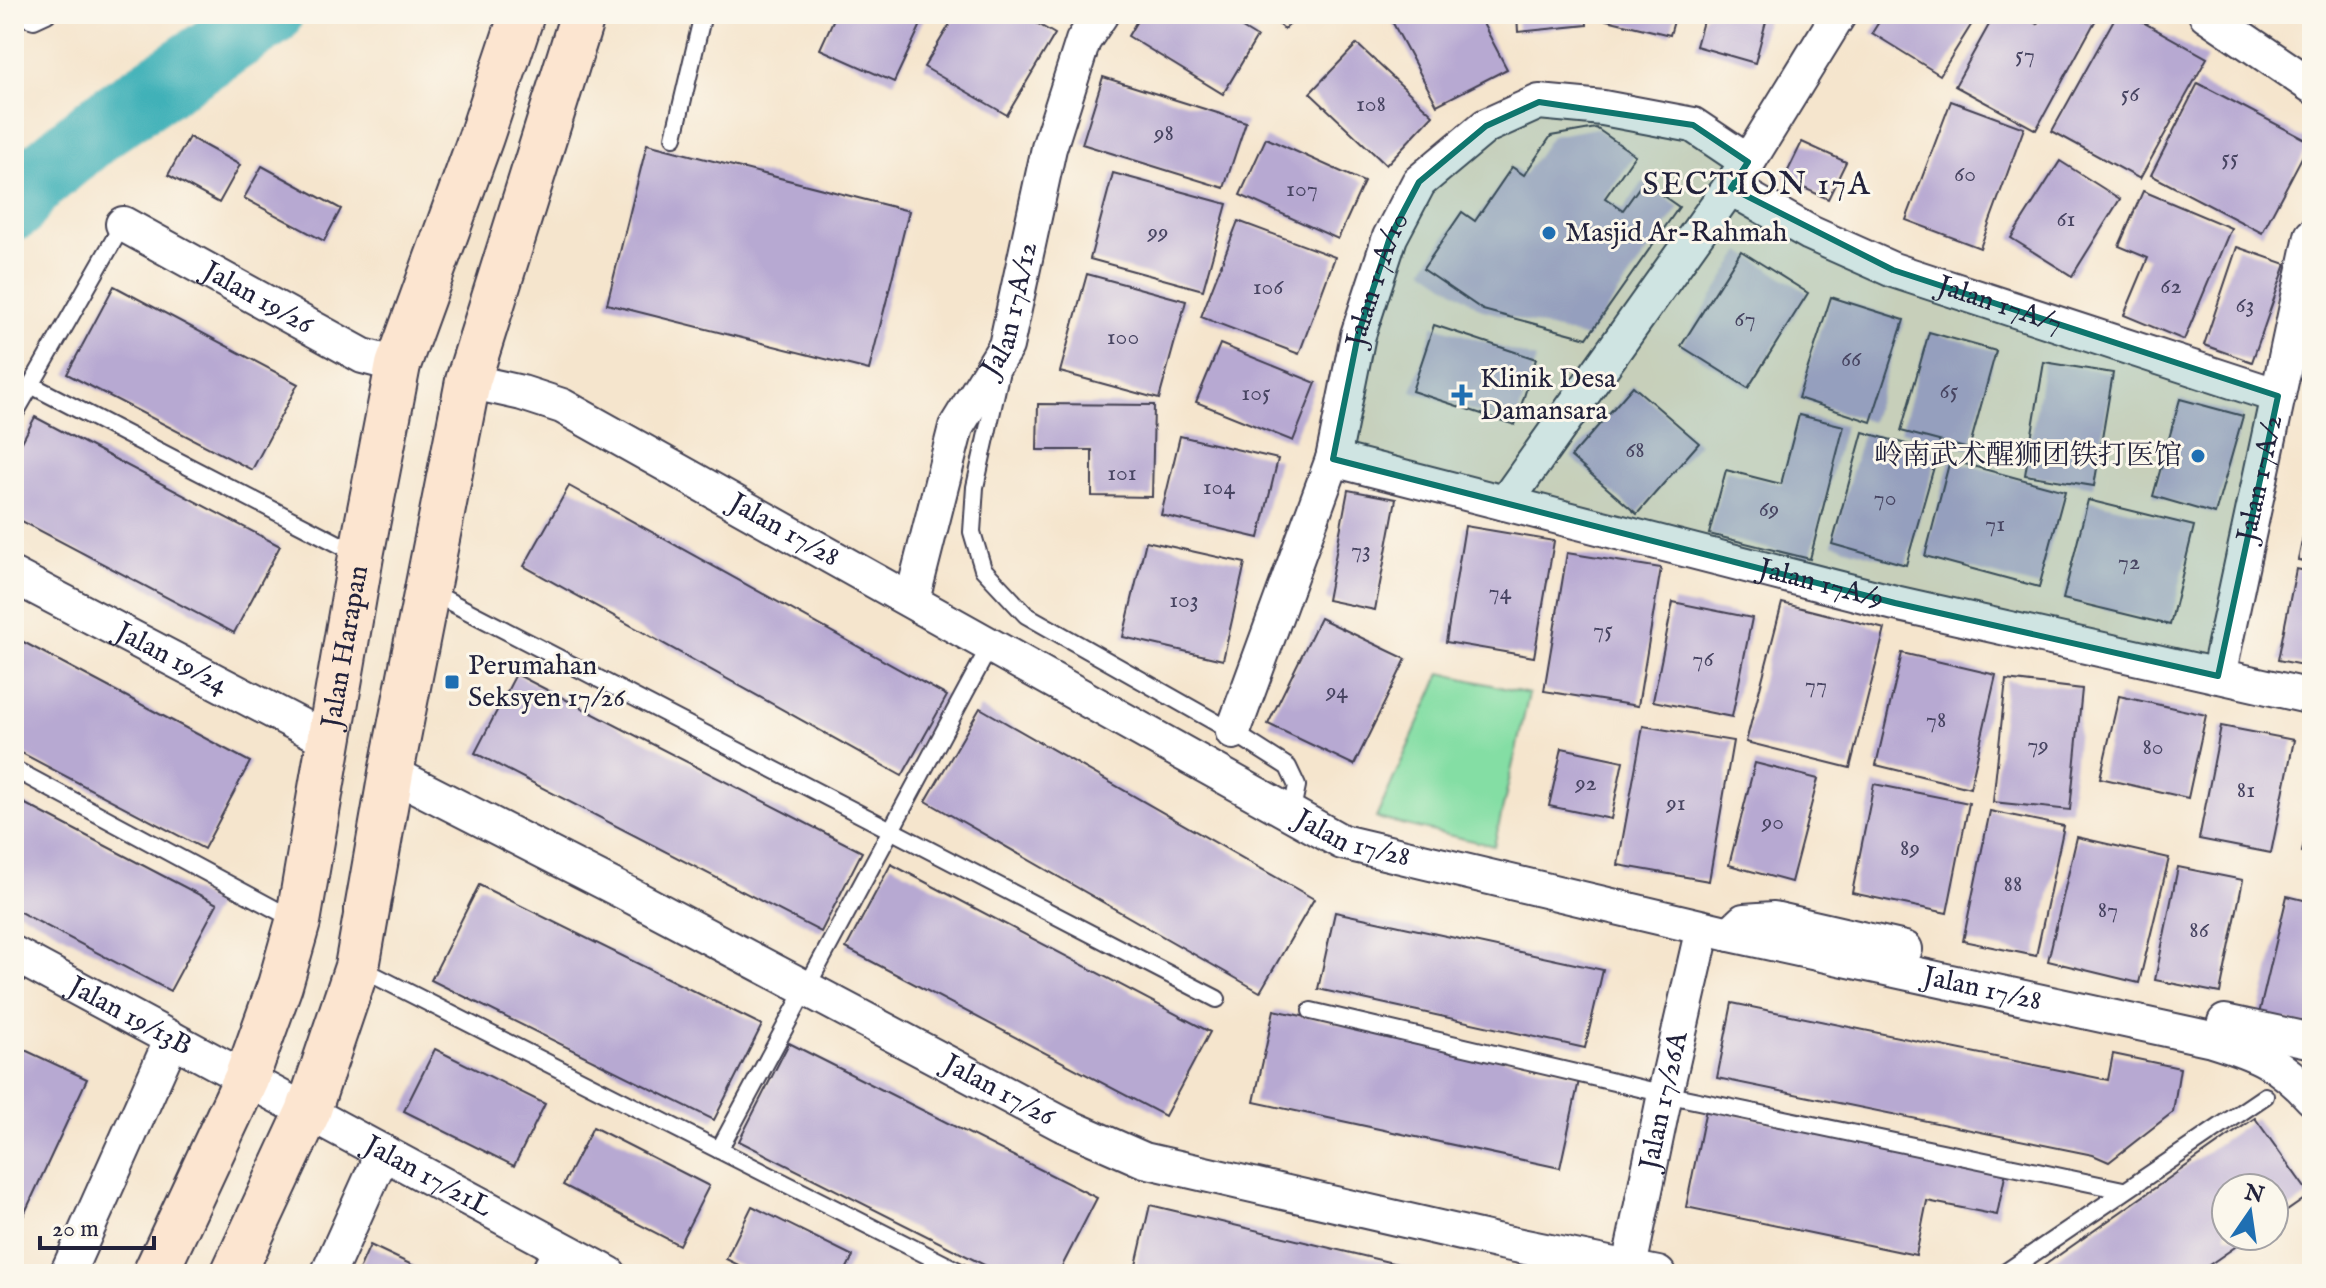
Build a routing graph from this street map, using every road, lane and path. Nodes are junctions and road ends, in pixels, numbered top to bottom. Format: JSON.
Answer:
{"nodes":[{"id":1,"x":14,"y":14,"type":"edge"},
{"id":2,"x":47,"y":14,"type":"edge"},
{"id":3,"x":522,"y":14,"type":"edge"},
{"id":4,"x":583,"y":14,"type":"edge"},
{"id":5,"x":703,"y":14,"type":"edge"},
{"id":6,"x":1101,"y":14,"type":"edge"},
{"id":7,"x":1839,"y":14,"type":"edge"},
{"id":8,"x":2206,"y":14,"type":"edge"},
{"id":9,"x":2312,"y":86,"type":"edge"},
{"id":10,"x":674,"y":137,"type":"dead end"},
{"id":11,"x":1739,"y":175,"type":"junction"},
{"id":12,"x":123,"y":224,"type":"joint"},
{"id":13,"x":2312,"y":236,"type":"edge"},
{"id":14,"x":1006,"y":346,"type":"junction"},
{"id":15,"x":398,"y":365,"type":"junction"},
{"id":16,"x":468,"y":381,"type":"junction"},
{"id":17,"x":31,"y":385,"type":"junction"},
{"id":18,"x":2278,"y":396,"type":"junction"},
{"id":19,"x":14,"y":415,"type":"edge"},
{"id":20,"x":1333,"y":459,"type":"junction"},
{"id":21,"x":1505,"y":503,"type":"junction"},
{"id":22,"x":361,"y":556,"type":"junction"},
{"id":23,"x":14,"y":576,"type":"edge"},
{"id":24,"x":427,"y":591,"type":"junction"},
{"id":25,"x":912,"y":600,"type":"junction"},
{"id":26,"x":990,"y":646,"type":"junction"},
{"id":27,"x":2218,"y":676,"type":"junction"},
{"id":28,"x":2312,"y":697,"type":"edge"},
{"id":29,"x":1233,"y":732,"type":"junction"},
{"id":30,"x":330,"y":741,"type":"junction"},
{"id":31,"x":14,"y":769,"type":"edge"},
{"id":32,"x":391,"y":773,"type":"junction"},
{"id":33,"x":1291,"y":814,"type":"junction"},
{"id":34,"x":890,"y":830,"type":"junction"},
{"id":35,"x":298,"y":922,"type":"junction"},
{"id":36,"x":1716,"y":931,"type":"junction"},
{"id":37,"x":14,"y":954,"type":"edge"},
{"id":38,"x":357,"y":967,"type":"junction"},
{"id":39,"x":806,"y":989,"type":"junction"},
{"id":40,"x":1217,"y":999,"type":"dead end"},
{"id":41,"x":1311,"y":1011,"type":"dead end"},
{"id":42,"x":172,"y":1039,"type":"junction"},
{"id":43,"x":2312,"y":1041,"type":"edge"},
{"id":44,"x":246,"y":1079,"type":"junction"},
{"id":45,"x":1665,"y":1094,"type":"junction"},
{"id":46,"x":2265,"y":1096,"type":"dead end"},
{"id":47,"x":2312,"y":1098,"type":"edge"},
{"id":48,"x":308,"y":1112,"type":"junction"},
{"id":49,"x":719,"y":1150,"type":"junction"},
{"id":50,"x":383,"y":1152,"type":"junction"},
{"id":51,"x":2123,"y":1190,"type":"junction"},
{"id":52,"x":545,"y":1259,"type":"edge"},
{"id":53,"x":1639,"y":1272,"type":"edge"},
{"id":54,"x":67,"y":1274,"type":"edge"},
{"id":55,"x":155,"y":1274,"type":"edge"},
{"id":56,"x":233,"y":1274,"type":"edge"},
{"id":57,"x":328,"y":1274,"type":"edge"},
{"id":58,"x":609,"y":1274,"type":"edge"},
{"id":59,"x":964,"y":1274,"type":"edge"},
{"id":60,"x":2003,"y":1274,"type":"edge"}],
"edges":[{"from":1,"to":2,"type":"lane"},
{"from":3,"to":15,"type":"main road","name":"Jalan Harapan"},
{"from":4,"to":16,"type":"main road"},
{"from":5,"to":10,"type":"lane"},
{"from":6,"to":14,"type":"street","name":"Jalan 17A/12"},
{"from":7,"to":11,"type":"street"},
{"from":8,"to":9,"type":"street"},
{"from":11,"to":18,"type":"street","name":"Jalan 17A/7"},
{"from":11,"to":20,"type":"street","name":"Jalan 17A/10"},
{"from":11,"to":21,"type":"street"},
{"from":12,"to":15,"type":"street","name":"Jalan 19/26"},
{"from":12,"to":17,"type":"lane"},
{"from":13,"to":18,"type":"street","name":"Jalan 17A/2"},
{"from":14,"to":25,"type":"street","name":"Jalan 17A/12"},
{"from":14,"to":29,"type":"lane"},
{"from":15,"to":22,"type":"main road","name":"Jalan Harapan"},
{"from":16,"to":24,"type":"main road"},
{"from":16,"to":25,"type":"street","name":"Jalan 17/28"},
{"from":17,"to":19,"type":"lane"},
{"from":17,"to":22,"type":"lane"},
{"from":18,"to":27,"type":"street","name":"Jalan 17A/2"},
{"from":20,"to":21,"type":"street","name":"Jalan 17A/9"},
{"from":20,"to":29,"type":"street","name":"Jalan 17A/10"},
{"from":21,"to":27,"type":"street","name":"Jalan 17A/9"},
{"from":22,"to":30,"type":"main road","name":"Jalan Harapan"},
{"from":23,"to":30,"type":"street","name":"Jalan 19/24"},
{"from":24,"to":32,"type":"main road"},
{"from":24,"to":34,"type":"lane"},
{"from":25,"to":26,"type":"street","name":"Jalan 17/28"},
{"from":26,"to":33,"type":"street","name":"Jalan 17/28"},
{"from":26,"to":34,"type":"lane"},
{"from":27,"to":28,"type":"street","name":"Jalan 17A/9"},
{"from":29,"to":33,"type":"lane"},
{"from":30,"to":35,"type":"main road","name":"Jalan Harapan"},
{"from":31,"to":35,"type":"lane"},
{"from":32,"to":38,"type":"main road"},
{"from":32,"to":39,"type":"street","name":"Jalan 17/26"},
{"from":33,"to":36,"type":"street","name":"Jalan 17/28"},
{"from":34,"to":39,"type":"lane"},
{"from":34,"to":40,"type":"lane"},
{"from":35,"to":44,"type":"main road","name":"Jalan Harapan"},
{"from":36,"to":43,"type":"street"},
{"from":36,"to":45,"type":"street","name":"Jalan 17/26A"},
{"from":36,"to":47,"type":"street","name":"Jalan 17/28"},
{"from":37,"to":42,"type":"street","name":"Jalan 19/13B"},
{"from":38,"to":48,"type":"main road"},
{"from":38,"to":49,"type":"lane"},
{"from":39,"to":49,"type":"lane"},
{"from":39,"to":53,"type":"street","name":"Jalan 17/26"},
{"from":41,"to":45,"type":"lane"},
{"from":42,"to":44,"type":"street","name":"Jalan 19/13B"},
{"from":42,"to":54,"type":"street"},
{"from":44,"to":48,"type":"street","name":"Jalan 17/21L"},
{"from":44,"to":55,"type":"main road","name":"Jalan Harapan"},
{"from":45,"to":51,"type":"lane"},
{"from":45,"to":53,"type":"street","name":"Jalan 17/26A"},
{"from":46,"to":51,"type":"lane"},
{"from":48,"to":50,"type":"street","name":"Jalan 17/21L"},
{"from":48,"to":56,"type":"main road"},
{"from":49,"to":59,"type":"lane"},
{"from":50,"to":52,"type":"street","name":"Jalan 17/21L"},
{"from":50,"to":57,"type":"street"},
{"from":51,"to":60,"type":"lane"},
{"from":52,"to":58,"type":"street","name":"Jalan 17/21L"}]}
